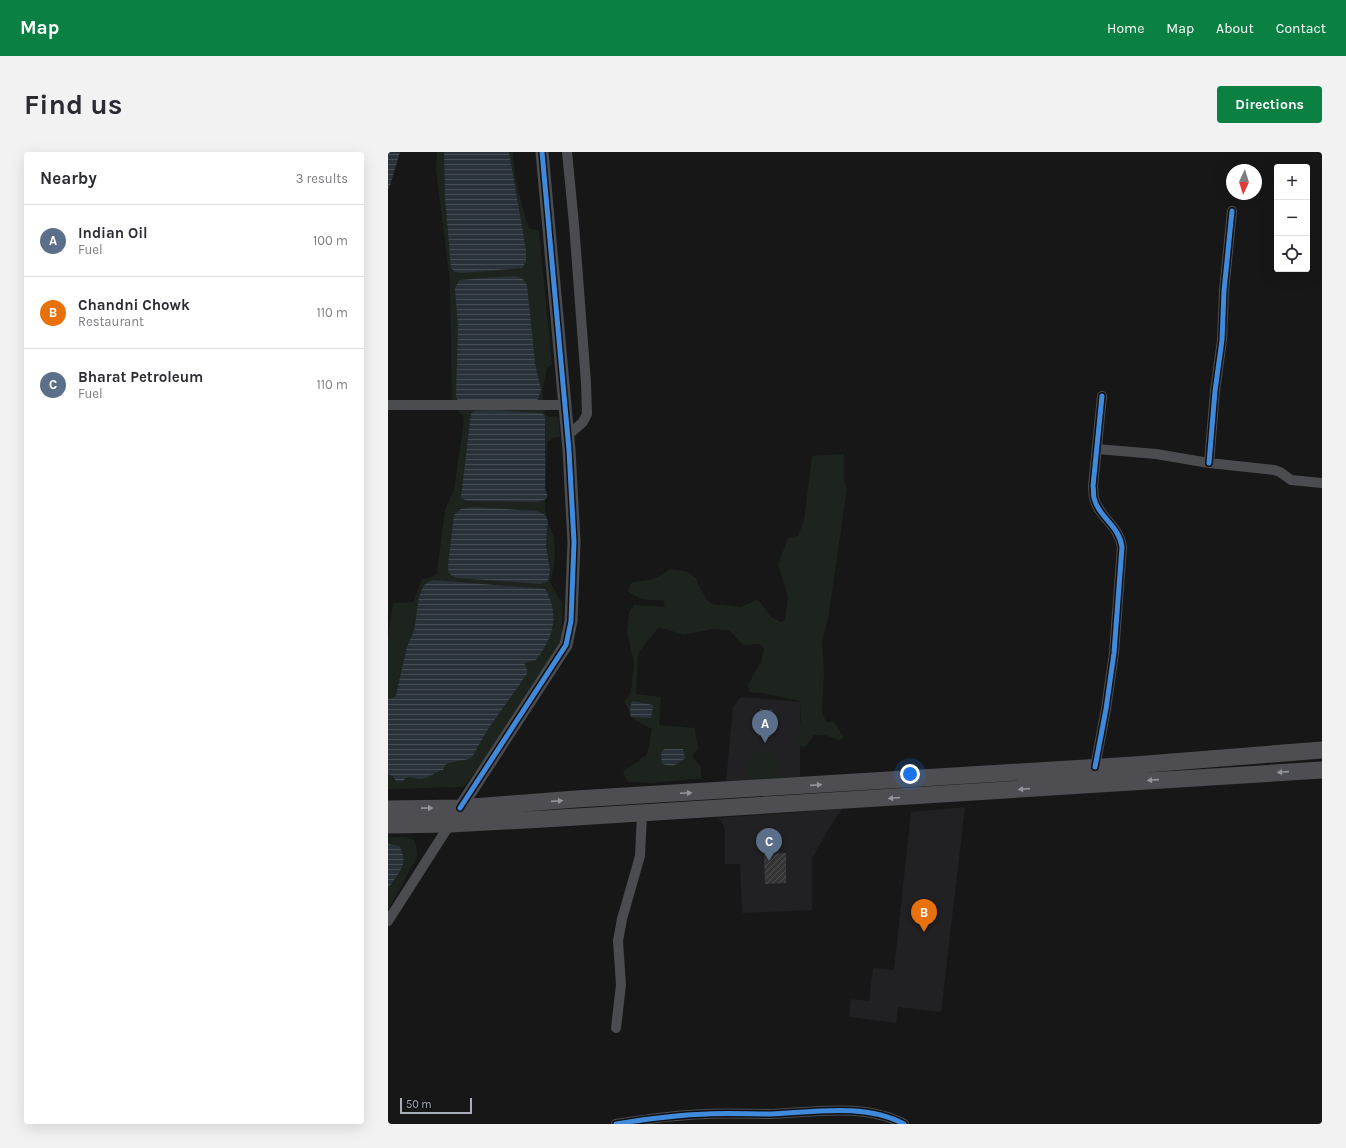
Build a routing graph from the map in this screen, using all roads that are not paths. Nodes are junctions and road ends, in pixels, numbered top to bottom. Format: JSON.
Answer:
{"nodes":[{"id":1,"x":542,"y":152,"type":"edge"},
{"id":2,"x":566,"y":152,"type":"edge"},
{"id":3,"x":1232,"y":211,"type":"dead end"},
{"id":4,"x":1102,"y":396,"type":"dead end"},
{"id":5,"x":388,"y":405,"type":"edge"},
{"id":6,"x":565,"y":405,"type":"junction"},
{"id":7,"x":567,"y":436,"type":"junction"},
{"id":8,"x":1097,"y":449,"type":"junction"},
{"id":9,"x":1208,"y":463,"type":"junction"},
{"id":10,"x":1322,"y":483,"type":"edge"},
{"id":11,"x":1322,"y":750,"type":"edge"},
{"id":12,"x":1095,"y":767,"type":"junction"},
{"id":13,"x":1322,"y":770,"type":"edge"},
{"id":14,"x":460,"y":808,"type":"junction"},
{"id":15,"x":388,"y":809,"type":"edge"},
{"id":16,"x":642,"y":814,"type":"junction"},
{"id":17,"x":450,"y":824,"type":"junction"},
{"id":18,"x":388,"y":825,"type":"edge"},
{"id":19,"x":388,"y":921,"type":"edge"},
{"id":20,"x":616,"y":1028,"type":"dead end"},
{"id":21,"x":616,"y":1124,"type":"edge"},
{"id":22,"x":904,"y":1124,"type":"edge"}],
"edges":[{"from":1,"to":6,"type":"street"},
{"from":2,"to":7,"type":"street"},
{"from":3,"to":9,"type":"street"},
{"from":4,"to":8,"type":"street"},
{"from":5,"to":6,"type":"street"},
{"from":6,"to":7,"type":"street"},
{"from":7,"to":14,"type":"street"},
{"from":8,"to":9,"type":"street"},
{"from":8,"to":12,"type":"street"},
{"from":9,"to":10,"type":"street"},
{"from":11,"to":12,"type":"highway"},
{"from":14,"to":12,"type":"highway","one_way":true},
{"from":13,"to":16,"type":"highway","one_way":true},
{"from":15,"to":14,"type":"highway","one_way":true},
{"from":16,"to":17,"type":"highway"},
{"from":16,"to":20,"type":"street"},
{"from":17,"to":18,"type":"highway"},
{"from":17,"to":19,"type":"street"},
{"from":21,"to":22,"type":"street"}]}
